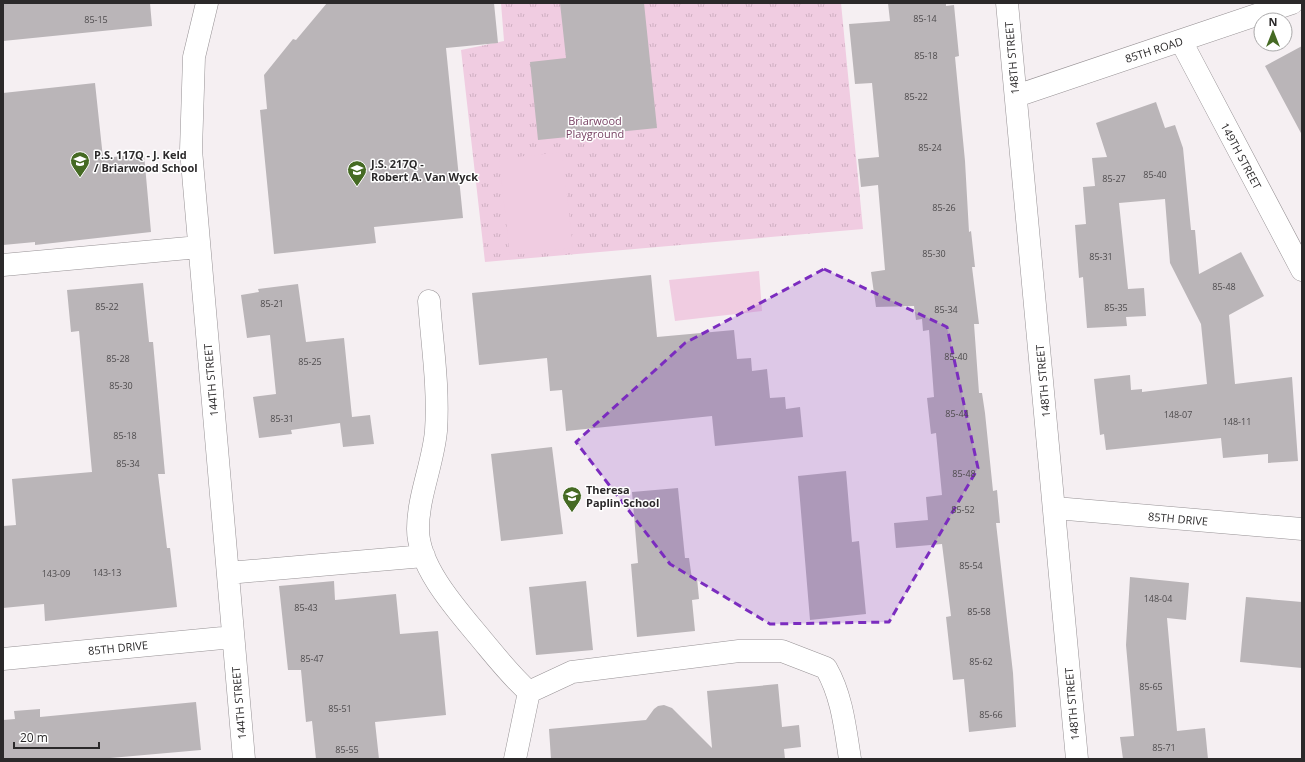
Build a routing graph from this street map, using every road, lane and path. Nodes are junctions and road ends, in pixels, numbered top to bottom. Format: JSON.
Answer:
{"nodes":[{"id":1,"x":207,"y":3,"type":"edge"},
{"id":2,"x":1007,"y":3,"type":"edge"},
{"id":3,"x":1292,"y":3,"type":"edge"},
{"id":4,"x":1181,"y":41,"type":"junction"},
{"id":5,"x":1016,"y":96,"type":"junction"},
{"id":6,"x":199,"y":247,"type":"junction"},
{"id":7,"x":3,"y":265,"type":"edge"},
{"id":8,"x":1302,"y":270,"type":"edge"},
{"id":9,"x":429,"y":301,"type":"dead end"},
{"id":10,"x":1055,"y":508,"type":"junction"},
{"id":11,"x":1302,"y":529,"type":"edge"},
{"id":12,"x":424,"y":556,"type":"junction"},
{"id":13,"x":228,"y":573,"type":"junction"},
{"id":14,"x":233,"y":636,"type":"junction"},
{"id":15,"x":3,"y":660,"type":"edge"},
{"id":16,"x":529,"y":692,"type":"junction"},
{"id":17,"x":244,"y":759,"type":"edge"},
{"id":18,"x":515,"y":759,"type":"edge"},
{"id":19,"x":850,"y":759,"type":"edge"},
{"id":20,"x":1077,"y":759,"type":"edge"}],
"edges":[{"from":1,"to":6,"type":"street","name":"144TH STREET"},
{"from":2,"to":5,"type":"street","name":"148TH STREET"},
{"from":3,"to":4,"type":"street","name":"85TH ROAD"},
{"from":4,"to":5,"type":"street","name":"85TH ROAD"},
{"from":4,"to":8,"type":"street","name":"149TH STREET"},
{"from":5,"to":10,"type":"street","name":"148TH STREET"},
{"from":6,"to":7,"type":"street"},
{"from":6,"to":13,"type":"street","name":"144TH STREET"},
{"from":9,"to":12,"type":"street"},
{"from":10,"to":11,"type":"street","name":"85TH DRIVE"},
{"from":10,"to":20,"type":"street","name":"148TH STREET"},
{"from":12,"to":13,"type":"street"},
{"from":12,"to":16,"type":"street"},
{"from":13,"to":14,"type":"street","name":"144TH STREET"},
{"from":14,"to":15,"type":"street","name":"85TH DRIVE"},
{"from":14,"to":17,"type":"street","name":"144TH STREET"},
{"from":16,"to":18,"type":"street"},
{"from":16,"to":19,"type":"street"}]}
